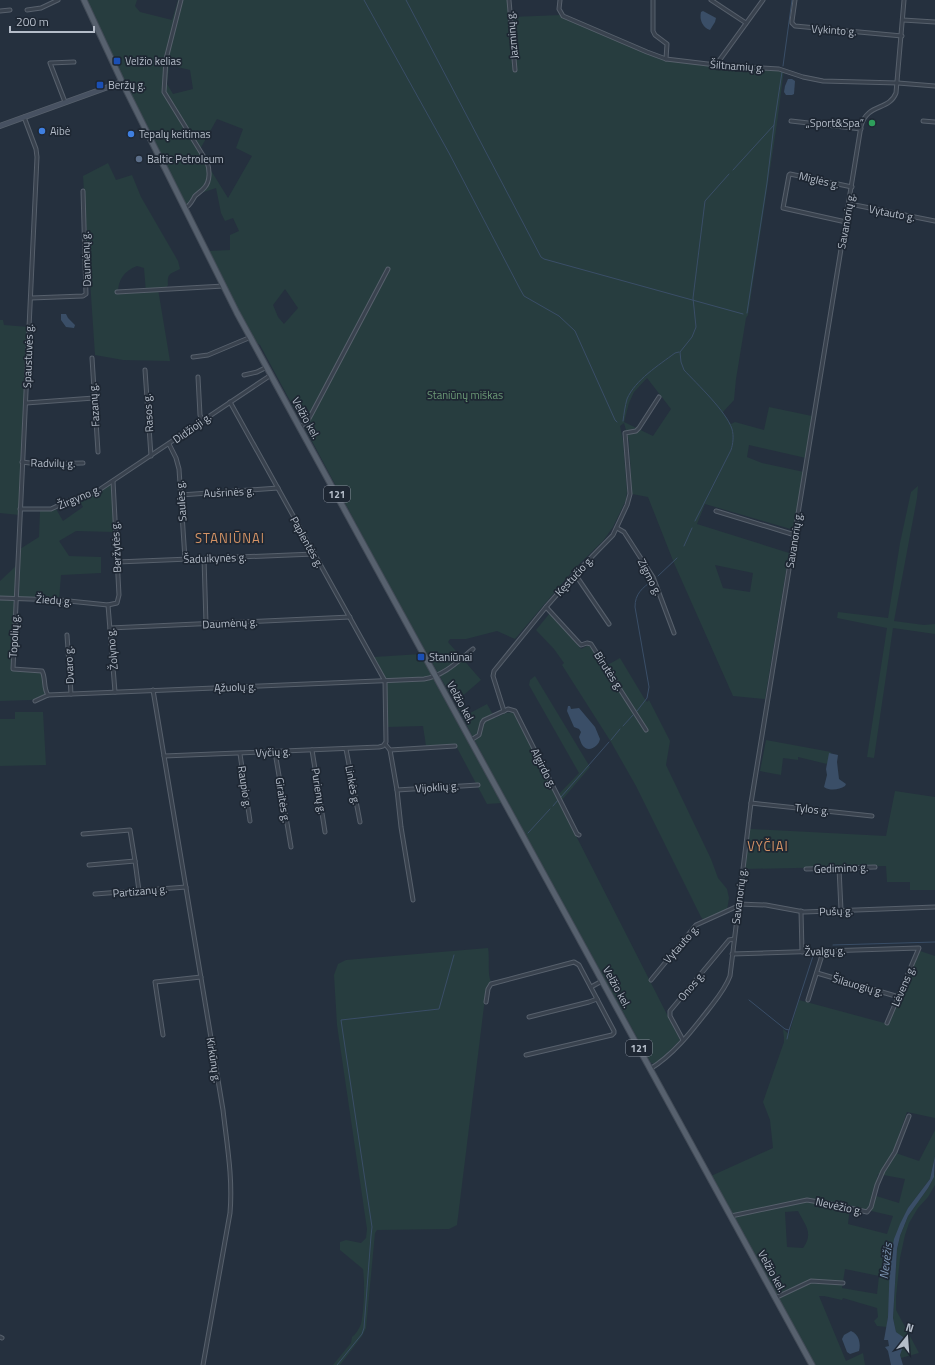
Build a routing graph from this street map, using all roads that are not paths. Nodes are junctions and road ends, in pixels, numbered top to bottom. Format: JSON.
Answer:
{"nodes":[{"id":1,"x":58,"y":0,"type":"edge"},
{"id":2,"x":84,"y":0,"type":"edge"},
{"id":3,"x":181,"y":0,"type":"edge"},
{"id":4,"x":510,"y":0,"type":"edge"},
{"id":5,"x":560,"y":0,"type":"edge"},
{"id":6,"x":653,"y":0,"type":"edge"},
{"id":7,"x":711,"y":0,"type":"edge"},
{"id":8,"x":763,"y":0,"type":"edge"},
{"id":9,"x":795,"y":0,"type":"edge"},
{"id":10,"x":904,"y":0,"type":"edge"},
{"id":11,"x":10,"y":10,"type":"dead end"},
{"id":12,"x":27,"y":10,"type":"dead end"},
{"id":13,"x":0,"y":11,"type":"edge"},
{"id":14,"x":903,"y":20,"type":"junction"},
{"id":15,"x":935,"y":22,"type":"edge"},
{"id":16,"x":746,"y":23,"type":"junction"},
{"id":17,"x":902,"y":36,"type":"junction"},
{"id":18,"x":666,"y":59,"type":"junction"},
{"id":19,"x":74,"y":62,"type":"dead end"},
{"id":20,"x":716,"y":65,"type":"junction"},
{"id":21,"x":515,"y":70,"type":"dead end"},
{"id":22,"x":122,"y":82,"type":"junction"},
{"id":23,"x":898,"y":84,"type":"junction"},
{"id":24,"x":935,"y":86,"type":"edge"},
{"id":25,"x":66,"y":102,"type":"junction"},
{"id":26,"x":24,"y":117,"type":"junction"},
{"id":27,"x":791,"y":121,"type":"dead end"},
{"id":28,"x":923,"y":121,"type":"dead end"},
{"id":29,"x":935,"y":122,"type":"edge"},
{"id":30,"x":0,"y":126,"type":"edge"},
{"id":31,"x":861,"y":129,"type":"junction"},
{"id":32,"x":852,"y":188,"type":"junction"},
{"id":33,"x":84,"y":192,"type":"dead end"},
{"id":34,"x":850,"y":204,"type":"junction"},
{"id":35,"x":185,"y":208,"type":"junction"},
{"id":36,"x":935,"y":221,"type":"edge"},
{"id":37,"x":846,"y":222,"type":"junction"},
{"id":38,"x":388,"y":269,"type":"dead end"},
{"id":39,"x":224,"y":286,"type":"junction"},
{"id":40,"x":117,"y":292,"type":"dead end"},
{"id":41,"x":31,"y":298,"type":"junction"},
{"id":42,"x":251,"y":337,"type":"junction"},
{"id":43,"x":193,"y":357,"type":"dead end"},
{"id":44,"x":92,"y":358,"type":"dead end"},
{"id":45,"x":267,"y":367,"type":"junction"},
{"id":46,"x":145,"y":370,"type":"dead end"},
{"id":47,"x":244,"y":375,"type":"dead end"},
{"id":48,"x":271,"y":375,"type":"junction"},
{"id":49,"x":198,"y":377,"type":"dead end"},
{"id":50,"x":659,"y":397,"type":"dead end"},
{"id":51,"x":94,"y":398,"type":"junction"},
{"id":52,"x":230,"y":402,"type":"junction"},
{"id":53,"x":26,"y":403,"type":"junction"},
{"id":54,"x":203,"y":421,"type":"junction"},
{"id":55,"x":300,"y":427,"type":"junction"},
{"id":56,"x":169,"y":444,"type":"junction"},
{"id":57,"x":98,"y":452,"type":"dead end"},
{"id":58,"x":150,"y":456,"type":"junction"},
{"id":59,"x":22,"y":462,"type":"junction"},
{"id":60,"x":83,"y":463,"type":"dead end"},
{"id":61,"x":113,"y":481,"type":"junction"},
{"id":62,"x":278,"y":488,"type":"junction"},
{"id":63,"x":181,"y":495,"type":"junction"},
{"id":64,"x":20,"y":509,"type":"junction"},
{"id":65,"x":716,"y":511,"type":"dead end"},
{"id":66,"x":617,"y":528,"type":"junction"},
{"id":67,"x":795,"y":535,"type":"junction"},
{"id":68,"x":314,"y":554,"type":"junction"},
{"id":69,"x":204,"y":558,"type":"junction"},
{"id":70,"x":185,"y":559,"type":"junction"},
{"id":71,"x":117,"y":562,"type":"junction"},
{"id":72,"x":575,"y":574,"type":"junction"},
{"id":73,"x":0,"y":598,"type":"edge"},
{"id":74,"x":16,"y":598,"type":"junction"},
{"id":75,"x":108,"y":605,"type":"junction"},
{"id":76,"x":546,"y":607,"type":"junction"},
{"id":77,"x":350,"y":618,"type":"junction"},
{"id":78,"x":206,"y":624,"type":"junction"},
{"id":79,"x":608,"y":624,"type":"dead end"},
{"id":80,"x":110,"y":628,"type":"junction"},
{"id":81,"x":674,"y":633,"type":"dead end"},
{"id":82,"x":67,"y":635,"type":"dead end"},
{"id":83,"x":473,"y":649,"type":"dead end"},
{"id":84,"x":436,"y":676,"type":"junction"},
{"id":85,"x":385,"y":681,"type":"junction"},
{"id":86,"x":153,"y":690,"type":"junction"},
{"id":87,"x":115,"y":692,"type":"junction"},
{"id":88,"x":71,"y":694,"type":"junction"},
{"id":89,"x":48,"y":695,"type":"junction"},
{"id":90,"x":35,"y":701,"type":"dead end"},
{"id":91,"x":504,"y":711,"type":"junction"},
{"id":92,"x":646,"y":730,"type":"dead end"},
{"id":93,"x":471,"y":740,"type":"junction"},
{"id":94,"x":385,"y":744,"type":"junction"},
{"id":95,"x":455,"y":746,"type":"dead end"},
{"id":96,"x":346,"y":749,"type":"junction"},
{"id":97,"x":312,"y":750,"type":"junction"},
{"id":98,"x":390,"y":750,"type":"junction"},
{"id":99,"x":276,"y":752,"type":"junction"},
{"id":100,"x":240,"y":754,"type":"junction"},
{"id":101,"x":164,"y":756,"type":"junction"},
{"id":102,"x":478,"y":785,"type":"dead end"},
{"id":103,"x":397,"y":790,"type":"junction"},
{"id":104,"x":752,"y":803,"type":"junction"},
{"id":105,"x":872,"y":816,"type":"dead end"},
{"id":106,"x":250,"y":821,"type":"dead end"},
{"id":107,"x":360,"y":822,"type":"dead end"},
{"id":108,"x":325,"y":832,"type":"dead end"},
{"id":109,"x":84,"y":834,"type":"dead end"},
{"id":110,"x":579,"y":835,"type":"dead end"},
{"id":111,"x":291,"y":847,"type":"dead end"},
{"id":112,"x":135,"y":861,"type":"junction"},
{"id":113,"x":89,"y":865,"type":"dead end"},
{"id":114,"x":875,"y":867,"type":"dead end"},
{"id":115,"x":839,"y":868,"type":"junction"},
{"id":116,"x":806,"y":869,"type":"dead end"},
{"id":117,"x":186,"y":887,"type":"junction"},
{"id":118,"x":139,"y":891,"type":"junction"},
{"id":119,"x":95,"y":894,"type":"dead end"},
{"id":120,"x":413,"y":900,"type":"dead end"},
{"id":121,"x":738,"y":905,"type":"junction"},
{"id":122,"x":935,"y":908,"type":"edge"},
{"id":123,"x":841,"y":910,"type":"junction"},
{"id":124,"x":801,"y":911,"type":"junction"},
{"id":125,"x":734,"y":938,"type":"junction"},
{"id":126,"x":919,"y":948,"type":"joint"},
{"id":127,"x":802,"y":952,"type":"junction"},
{"id":128,"x":823,"y":952,"type":"junction"},
{"id":129,"x":732,"y":954,"type":"junction"},
{"id":130,"x":816,"y":973,"type":"junction"},
{"id":131,"x":201,"y":977,"type":"junction"},
{"id":132,"x":651,"y":980,"type":"dead end"},
{"id":133,"x":602,"y":981,"type":"junction"},
{"id":134,"x":591,"y":987,"type":"junction"},
{"id":135,"x":898,"y":996,"type":"junction"},
{"id":136,"x":597,"y":999,"type":"junction"},
{"id":137,"x":808,"y":1000,"type":"dead end"},
{"id":138,"x":486,"y":1002,"type":"dead end"},
{"id":139,"x":529,"y":1017,"type":"dead end"},
{"id":140,"x":887,"y":1023,"type":"dead end"},
{"id":141,"x":163,"y":1035,"type":"dead end"},
{"id":142,"x":683,"y":1040,"type":"junction"},
{"id":143,"x":526,"y":1055,"type":"dead end"},
{"id":144,"x":650,"y":1069,"type":"junction"},
{"id":145,"x":909,"y":1116,"type":"dead end"},
{"id":146,"x":730,"y":1216,"type":"junction"},
{"id":147,"x":843,"y":1283,"type":"dead end"},
{"id":148,"x":775,"y":1298,"type":"junction"},
{"id":149,"x":203,"y":1365,"type":"edge"},
{"id":150,"x":812,"y":1365,"type":"edge"}],
"edges":[{"from":1,"to":12,"type":"street"},
{"from":2,"to":22,"type":"main road","name":"Velžio kel.","number":"121"},
{"from":3,"to":35,"type":"street"},
{"from":4,"to":21,"type":"street","name":"Jazminų g."},
{"from":5,"to":18,"type":"street","name":"Šiltnamių g."},
{"from":6,"to":18,"type":"street"},
{"from":7,"to":16,"type":"street"},
{"from":8,"to":16,"type":"street"},
{"from":9,"to":17,"type":"street","name":"Vykinto g."},
{"from":10,"to":14,"type":"street","name":"Savanorių g."},
{"from":11,"to":13,"type":"street"},
{"from":14,"to":15,"type":"street"},
{"from":14,"to":17,"type":"street","name":"Savanorių g."},
{"from":16,"to":20,"type":"street"},
{"from":17,"to":23,"type":"street","name":"Savanorių g."},
{"from":18,"to":20,"type":"street","name":"Šiltnamių g."},
{"from":19,"to":25,"type":"street"},
{"from":20,"to":23,"type":"street","name":"Šiltnamių g."},
{"from":22,"to":25,"type":"main road"},
{"from":22,"to":35,"type":"main road","name":"Velžio kel.","number":"121"},
{"from":23,"to":24,"type":"street","name":"Šiltnamių g."},
{"from":23,"to":31,"type":"street","name":"Savanorių g."},
{"from":25,"to":26,"type":"main road"},
{"from":26,"to":30,"type":"main road"},
{"from":26,"to":41,"type":"street","name":"Spaustuvės g."},
{"from":27,"to":31,"type":"street"},
{"from":28,"to":29,"type":"street"},
{"from":31,"to":32,"type":"street","name":"Savanorių g."},
{"from":32,"to":34,"type":"street","name":"Savanorių g."},
{"from":32,"to":37,"type":"street","name":"Miglės g."},
{"from":33,"to":41,"type":"street","name":"Daumėnų g."},
{"from":34,"to":36,"type":"street","name":"Vytauto g."},
{"from":34,"to":37,"type":"street","name":"Savanorių g."},
{"from":35,"to":39,"type":"main road","name":"Velžio kel.","number":"121"},
{"from":37,"to":67,"type":"street","name":"Savanorių g."},
{"from":38,"to":55,"type":"street"},
{"from":39,"to":40,"type":"street"},
{"from":39,"to":42,"type":"main road","name":"Velžio kel.","number":"121"},
{"from":41,"to":53,"type":"street","name":"Spaustuvės g."},
{"from":42,"to":43,"type":"street"},
{"from":42,"to":45,"type":"main road","name":"Velžio kel.","number":"121"},
{"from":44,"to":51,"type":"street","name":"Fazanų g."},
{"from":45,"to":47,"type":"street"},
{"from":45,"to":48,"type":"main road","name":"Velžio kel.","number":"121"},
{"from":46,"to":58,"type":"street","name":"Rasos g."},
{"from":48,"to":52,"type":"street","name":"Didžioji g."},
{"from":48,"to":55,"type":"main road","name":"Velžio kel.","number":"121"},
{"from":49,"to":54,"type":"street"},
{"from":50,"to":66,"type":"street","name":"Kęstučio g."},
{"from":51,"to":53,"type":"street"},
{"from":51,"to":57,"type":"street","name":"Fazanų g."},
{"from":52,"to":54,"type":"street","name":"Didžioji g."},
{"from":52,"to":62,"type":"street","name":"Paplentės g."},
{"from":53,"to":59,"type":"street","name":"Spaustuvės g."},
{"from":54,"to":56,"type":"street","name":"Didžioji g."},
{"from":55,"to":84,"type":"main road","name":"Velžio kel.","number":"121"},
{"from":56,"to":58,"type":"street","name":"Didžioji g."},
{"from":56,"to":63,"type":"street","name":"Saulės g."},
{"from":58,"to":61,"type":"street","name":"Didžioji g."},
{"from":59,"to":60,"type":"street","name":"Radvilų g."},
{"from":59,"to":64,"type":"street","name":"Spaustuvės g."},
{"from":61,"to":64,"type":"street","name":"Žirgyno g."},
{"from":61,"to":71,"type":"street","name":"Beržytės g."},
{"from":62,"to":63,"type":"street","name":"Aušrinės g."},
{"from":62,"to":68,"type":"street","name":"Paplentės g."},
{"from":63,"to":70,"type":"street","name":"Saulės g."},
{"from":64,"to":74,"type":"street","name":"Spaustuvės g."},
{"from":65,"to":67,"type":"street"},
{"from":66,"to":72,"type":"street","name":"Kęstučio g."},
{"from":66,"to":81,"type":"street","name":"Zigmo g."},
{"from":67,"to":104,"type":"street","name":"Savanorių g."},
{"from":68,"to":69,"type":"street","name":"Šaduikynės g."},
{"from":68,"to":77,"type":"street","name":"Paplentės g."},
{"from":69,"to":70,"type":"street","name":"Šaduikynės g."},
{"from":69,"to":78,"type":"street"},
{"from":70,"to":71,"type":"street","name":"Šaduikynės g."},
{"from":71,"to":75,"type":"street","name":"Beržytės g."},
{"from":72,"to":76,"type":"street","name":"Kęstučio g."},
{"from":72,"to":79,"type":"street"},
{"from":73,"to":74,"type":"street","name":"Žiedų g."},
{"from":74,"to":75,"type":"street","name":"Žiedų g."},
{"from":74,"to":89,"type":"street","name":"Topolių g."},
{"from":75,"to":80,"type":"street","name":"Žolyno g."},
{"from":76,"to":91,"type":"street","name":"Kęstučio g."},
{"from":76,"to":92,"type":"street","name":"Birutės g."},
{"from":77,"to":78,"type":"street","name":"Daumėnų g."},
{"from":77,"to":85,"type":"street","name":"Paplentės g."},
{"from":78,"to":80,"type":"street","name":"Daumėnų g."},
{"from":80,"to":87,"type":"street","name":"Žolyno g."},
{"from":82,"to":88,"type":"street","name":"Dvaro g."},
{"from":83,"to":84,"type":"street"},
{"from":84,"to":85,"type":"street","name":"Ąžuolų g."},
{"from":84,"to":93,"type":"main road","name":"Velžio kel.","number":"121"},
{"from":85,"to":86,"type":"street","name":"Ąžuolų g."},
{"from":85,"to":94,"type":"street"},
{"from":86,"to":87,"type":"street","name":"Ąžuolų g."},
{"from":86,"to":101,"type":"street"},
{"from":87,"to":88,"type":"street","name":"Ąžuolų g."},
{"from":88,"to":89,"type":"street","name":"Ąžuolų g."},
{"from":89,"to":90,"type":"street","name":"Ąžuolų g."},
{"from":91,"to":93,"type":"street"},
{"from":91,"to":110,"type":"street","name":"Algirdo g."},
{"from":93,"to":133,"type":"main road","name":"Velžio kel.","number":"121"},
{"from":94,"to":96,"type":"street","name":"Vyčių g."},
{"from":94,"to":98,"type":"street"},
{"from":95,"to":98,"type":"street"},
{"from":96,"to":97,"type":"street","name":"Vyčių g."},
{"from":96,"to":107,"type":"street","name":"Linkės g."},
{"from":97,"to":99,"type":"street","name":"Vyčių g."},
{"from":97,"to":108,"type":"street","name":"Purienų g."},
{"from":98,"to":103,"type":"street"},
{"from":99,"to":100,"type":"street","name":"Vyčių g."},
{"from":99,"to":111,"type":"street","name":"Giraitės g."},
{"from":100,"to":101,"type":"street","name":"Vyčių g."},
{"from":100,"to":106,"type":"street","name":"Raupio g."},
{"from":101,"to":117,"type":"street","name":"Kirkūnų g."},
{"from":102,"to":103,"type":"street","name":"Vijoklių g."},
{"from":103,"to":120,"type":"street"},
{"from":104,"to":105,"type":"street","name":"Tylos g."},
{"from":104,"to":121,"type":"street","name":"Savanorių g."},
{"from":109,"to":112,"type":"street"},
{"from":112,"to":113,"type":"street"},
{"from":112,"to":118,"type":"street"},
{"from":114,"to":115,"type":"street","name":"Gedimino g."},
{"from":115,"to":116,"type":"street","name":"Gedimino g."},
{"from":115,"to":123,"type":"street"},
{"from":117,"to":118,"type":"street","name":"Partizanų g."},
{"from":117,"to":131,"type":"street","name":"Kirkūnų g."},
{"from":118,"to":119,"type":"street","name":"Partizanų g."},
{"from":121,"to":124,"type":"street","name":"Pušų g."},
{"from":121,"to":125,"type":"street","name":"Savanorių g."},
{"from":121,"to":132,"type":"street","name":"Vytauto g."},
{"from":122,"to":123,"type":"street","name":"Pušų g."},
{"from":123,"to":124,"type":"street","name":"Pušų g."},
{"from":124,"to":127,"type":"street"},
{"from":125,"to":129,"type":"street","name":"Savanorių g."},
{"from":125,"to":142,"type":"street","name":"Onos g."},
{"from":126,"to":128,"type":"street","name":"Žvalgų g."},
{"from":126,"to":135,"type":"street","name":"Lėvens g."},
{"from":127,"to":128,"type":"street","name":"Žvalgų g."},
{"from":127,"to":129,"type":"street","name":"Žvalgų g."},
{"from":128,"to":130,"type":"street"},
{"from":129,"to":142,"type":"street","name":"Savanorių g."},
{"from":130,"to":135,"type":"street","name":"Šilauogių g."},
{"from":130,"to":137,"type":"street"},
{"from":131,"to":141,"type":"street"},
{"from":131,"to":149,"type":"street","name":"Kirkūnų g."},
{"from":133,"to":134,"type":"street"},
{"from":133,"to":144,"type":"main road","name":"Velžio kel.","number":"121"},
{"from":134,"to":136,"type":"street"},
{"from":134,"to":138,"type":"street"},
{"from":135,"to":140,"type":"street","name":"Lėvens g."},
{"from":136,"to":139,"type":"street"},
{"from":136,"to":143,"type":"street"},
{"from":142,"to":144,"type":"street","name":"Savanorių g."},
{"from":144,"to":146,"type":"main road","name":"Velžio kel.","number":"121"},
{"from":145,"to":146,"type":"street","name":"Nevėžio g."},
{"from":146,"to":148,"type":"main road","name":"Velžio kel.","number":"121"},
{"from":147,"to":148,"type":"street"},
{"from":148,"to":150,"type":"main road","name":"Velžio kel.","number":"121"}]}
